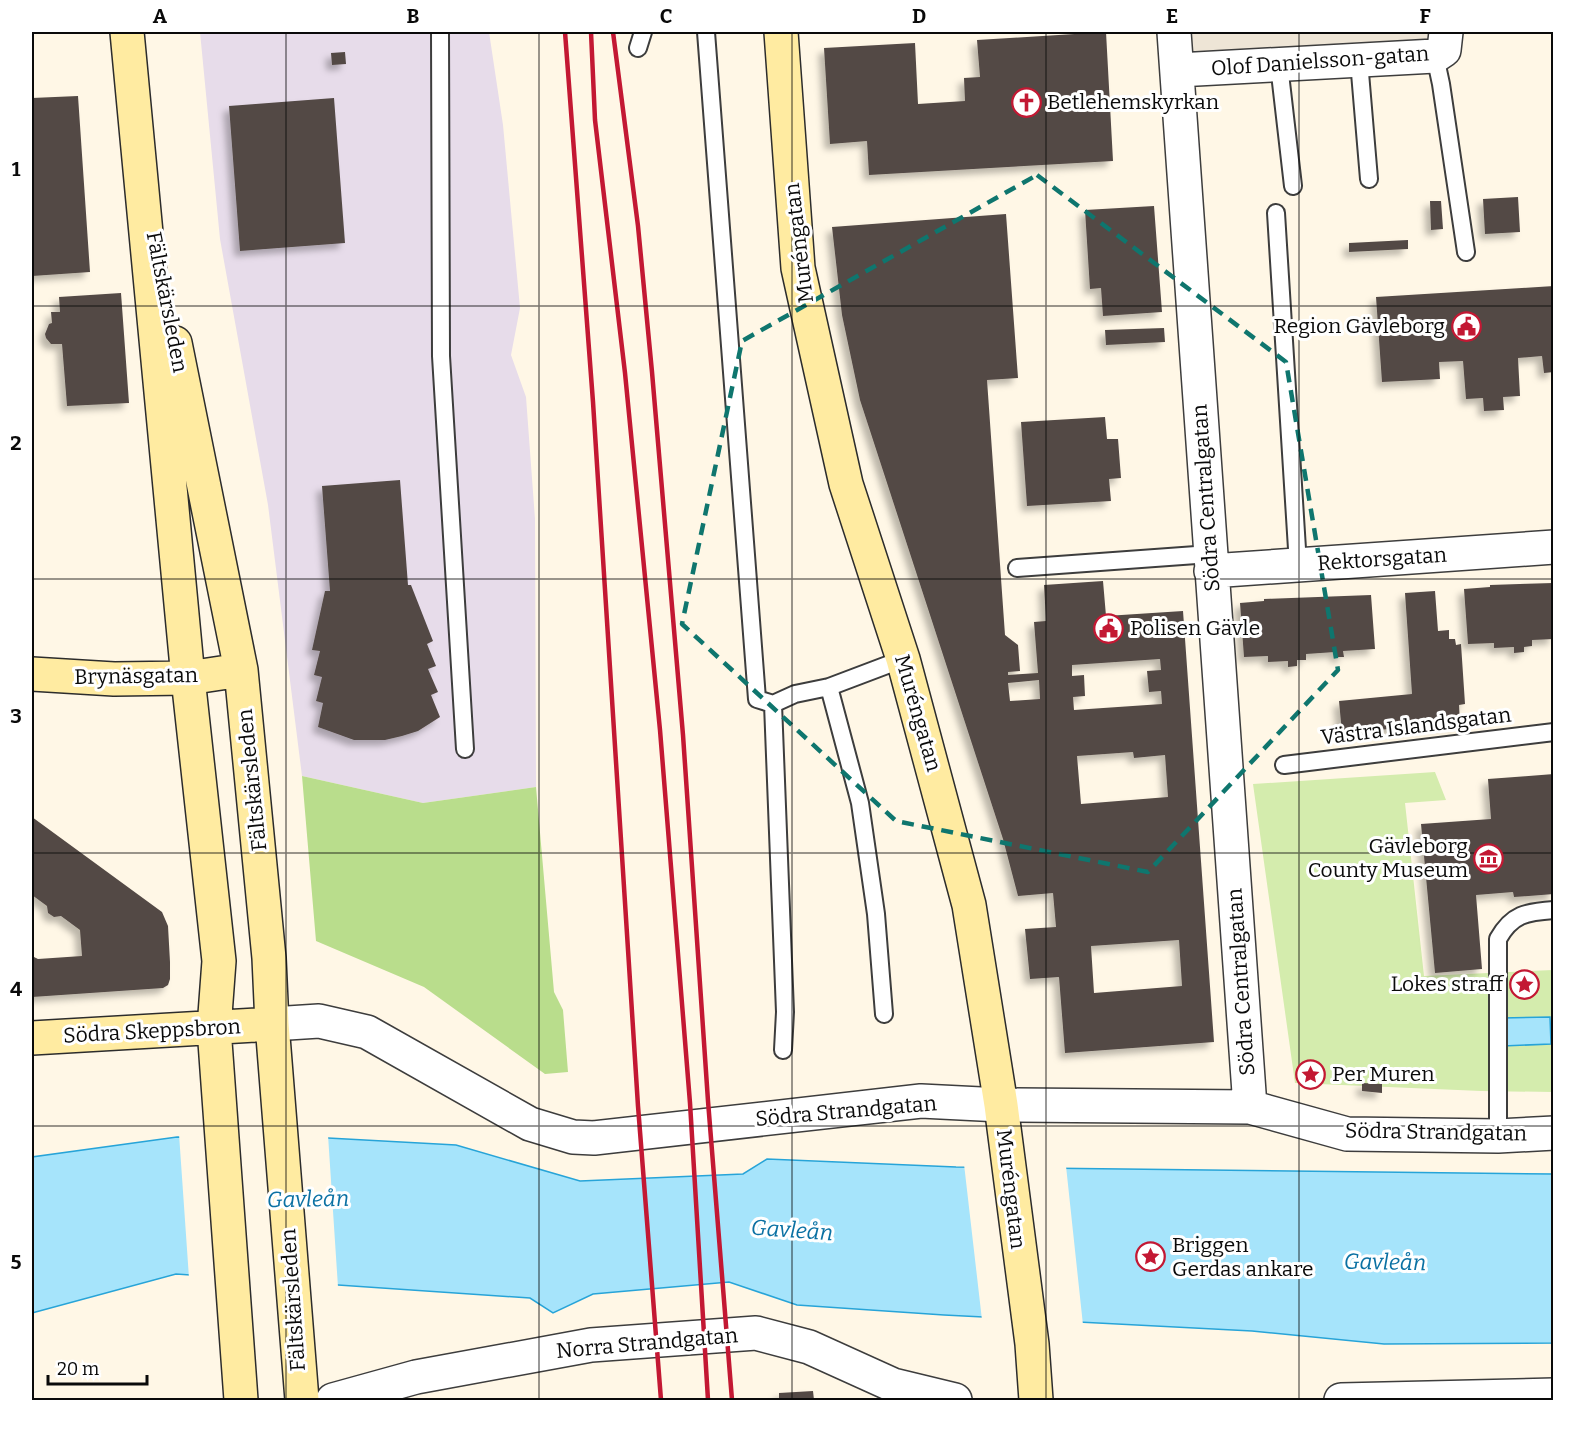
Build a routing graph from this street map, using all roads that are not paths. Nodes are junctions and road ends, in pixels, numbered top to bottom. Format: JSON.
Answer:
{"nodes":[{"id":1,"x":127,"y":32,"type":"edge"},
{"id":2,"x":440,"y":32,"type":"edge"},
{"id":3,"x":706,"y":32,"type":"edge"},
{"id":4,"x":781,"y":32,"type":"edge"},
{"id":5,"x":1174,"y":32,"type":"edge"},
{"id":6,"x":1441,"y":44,"type":"edge"},
{"id":7,"x":1359,"y":61,"type":"junction"},
{"id":8,"x":1279,"y":65,"type":"junction"},
{"id":9,"x":1178,"y":70,"type":"junction"},
{"id":10,"x":140,"y":167,"type":"junction"},
{"id":11,"x":1369,"y":178,"type":"dead end"},
{"id":12,"x":1293,"y":186,"type":"dead end"},
{"id":13,"x":1276,"y":213,"type":"dead end"},
{"id":14,"x":1466,"y":252,"type":"dead end"},
{"id":15,"x":1554,"y":547,"type":"edge"},
{"id":16,"x":1210,"y":562,"type":"junction"},
{"id":17,"x":1298,"y":565,"type":"junction"},
{"id":18,"x":1017,"y":568,"type":"dead end"},
{"id":19,"x":903,"y":659,"type":"junction"},
{"id":20,"x":241,"y":670,"type":"junction"},
{"id":21,"x":32,"y":674,"type":"edge"},
{"id":22,"x":188,"y":678,"type":"junction"},
{"id":23,"x":829,"y":687,"type":"junction"},
{"id":24,"x":772,"y":704,"type":"junction"},
{"id":25,"x":1554,"y":732,"type":"edge"},
{"id":26,"x":465,"y":749,"type":"dead end"},
{"id":27,"x":1284,"y":765,"type":"dead end"},
{"id":28,"x":1554,"y":910,"type":"edge"},
{"id":29,"x":884,"y":1014,"type":"dead end"},
{"id":30,"x":272,"y":1024,"type":"junction"},
{"id":31,"x":214,"y":1029,"type":"junction"},
{"id":32,"x":32,"y":1038,"type":"edge"},
{"id":33,"x":783,"y":1050,"type":"dead end"},
{"id":34,"x":1001,"y":1105,"type":"junction"},
{"id":35,"x":1250,"y":1107,"type":"junction"},
{"id":36,"x":1554,"y":1133,"type":"edge"},
{"id":37,"x":1498,"y":1136,"type":"junction"},
{"id":38,"x":416,"y":1389,"type":"edge"},
{"id":39,"x":1554,"y":1395,"type":"edge"},
{"id":40,"x":241,"y":1401,"type":"edge"},
{"id":41,"x":302,"y":1401,"type":"edge"},
{"id":42,"x":333,"y":1401,"type":"edge"},
{"id":43,"x":955,"y":1401,"type":"edge"},
{"id":44,"x":1036,"y":1401,"type":"edge"},
{"id":45,"x":1341,"y":1401,"type":"edge"}],
"edges":[{"from":1,"to":10,"type":"main road","name":"Fältskärsleden"},
{"from":2,"to":26,"type":"lane"},
{"from":3,"to":24,"type":"lane"},
{"from":4,"to":19,"type":"main road","name":"Muréngatan"},
{"from":5,"to":9,"type":"street","name":"Södra Centralgatan"},
{"from":6,"to":7,"type":"street","name":"Olof Danielsson-gatan"},
{"from":6,"to":14,"type":"lane"},
{"from":7,"to":8,"type":"street","name":"Olof Danielsson-gatan"},
{"from":7,"to":11,"type":"lane"},
{"from":8,"to":9,"type":"street","name":"Olof Danielsson-gatan"},
{"from":8,"to":12,"type":"lane"},
{"from":9,"to":16,"type":"street","name":"Södra Centralgatan"},
{"from":10,"to":20,"type":"main road","name":"Fältskärsleden"},
{"from":10,"to":22,"type":"main road","name":"Fältskärsleden"},
{"from":13,"to":17,"type":"lane"},
{"from":15,"to":17,"type":"street","name":"Rektorsgatan"},
{"from":16,"to":17,"type":"street","name":"Rektorsgatan"},
{"from":16,"to":18,"type":"lane"},
{"from":16,"to":35,"type":"street","name":"Södra Centralgatan"},
{"from":19,"to":23,"type":"lane"},
{"from":19,"to":34,"type":"main road","name":"Muréngatan"},
{"from":20,"to":22,"type":"main road","name":"Brynäsgatan"},
{"from":20,"to":30,"type":"main road","name":"Fältskärsleden"},
{"from":21,"to":22,"type":"main road","name":"Brynäsgatan"},
{"from":22,"to":31,"type":"main road","name":"Fältskärsleden"},
{"from":23,"to":24,"type":"lane"},
{"from":23,"to":29,"type":"lane"},
{"from":24,"to":33,"type":"lane"},
{"from":25,"to":27,"type":"lane","name":"Västra Islandsgatan"},
{"from":28,"to":37,"type":"lane"},
{"from":30,"to":31,"type":"main road","name":"Södra Skeppsbron"},
{"from":30,"to":34,"type":"street","name":"Södra Strandgatan"},
{"from":30,"to":41,"type":"main road","name":"Fältskärsleden"},
{"from":31,"to":32,"type":"main road","name":"Södra Skeppsbron"},
{"from":31,"to":40,"type":"main road","name":"Fältskärsleden"},
{"from":34,"to":35,"type":"street","name":"Södra Strandgatan"},
{"from":34,"to":44,"type":"main road","name":"Muréngatan"},
{"from":35,"to":37,"type":"street","name":"Södra Strandgatan"},
{"from":36,"to":37,"type":"street","name":"Södra Strandgatan"},
{"from":38,"to":42,"type":"street","name":"Norra Strandgatan"},
{"from":38,"to":43,"type":"street","name":"Norra Strandgatan"},
{"from":39,"to":45,"type":"street"}]}
